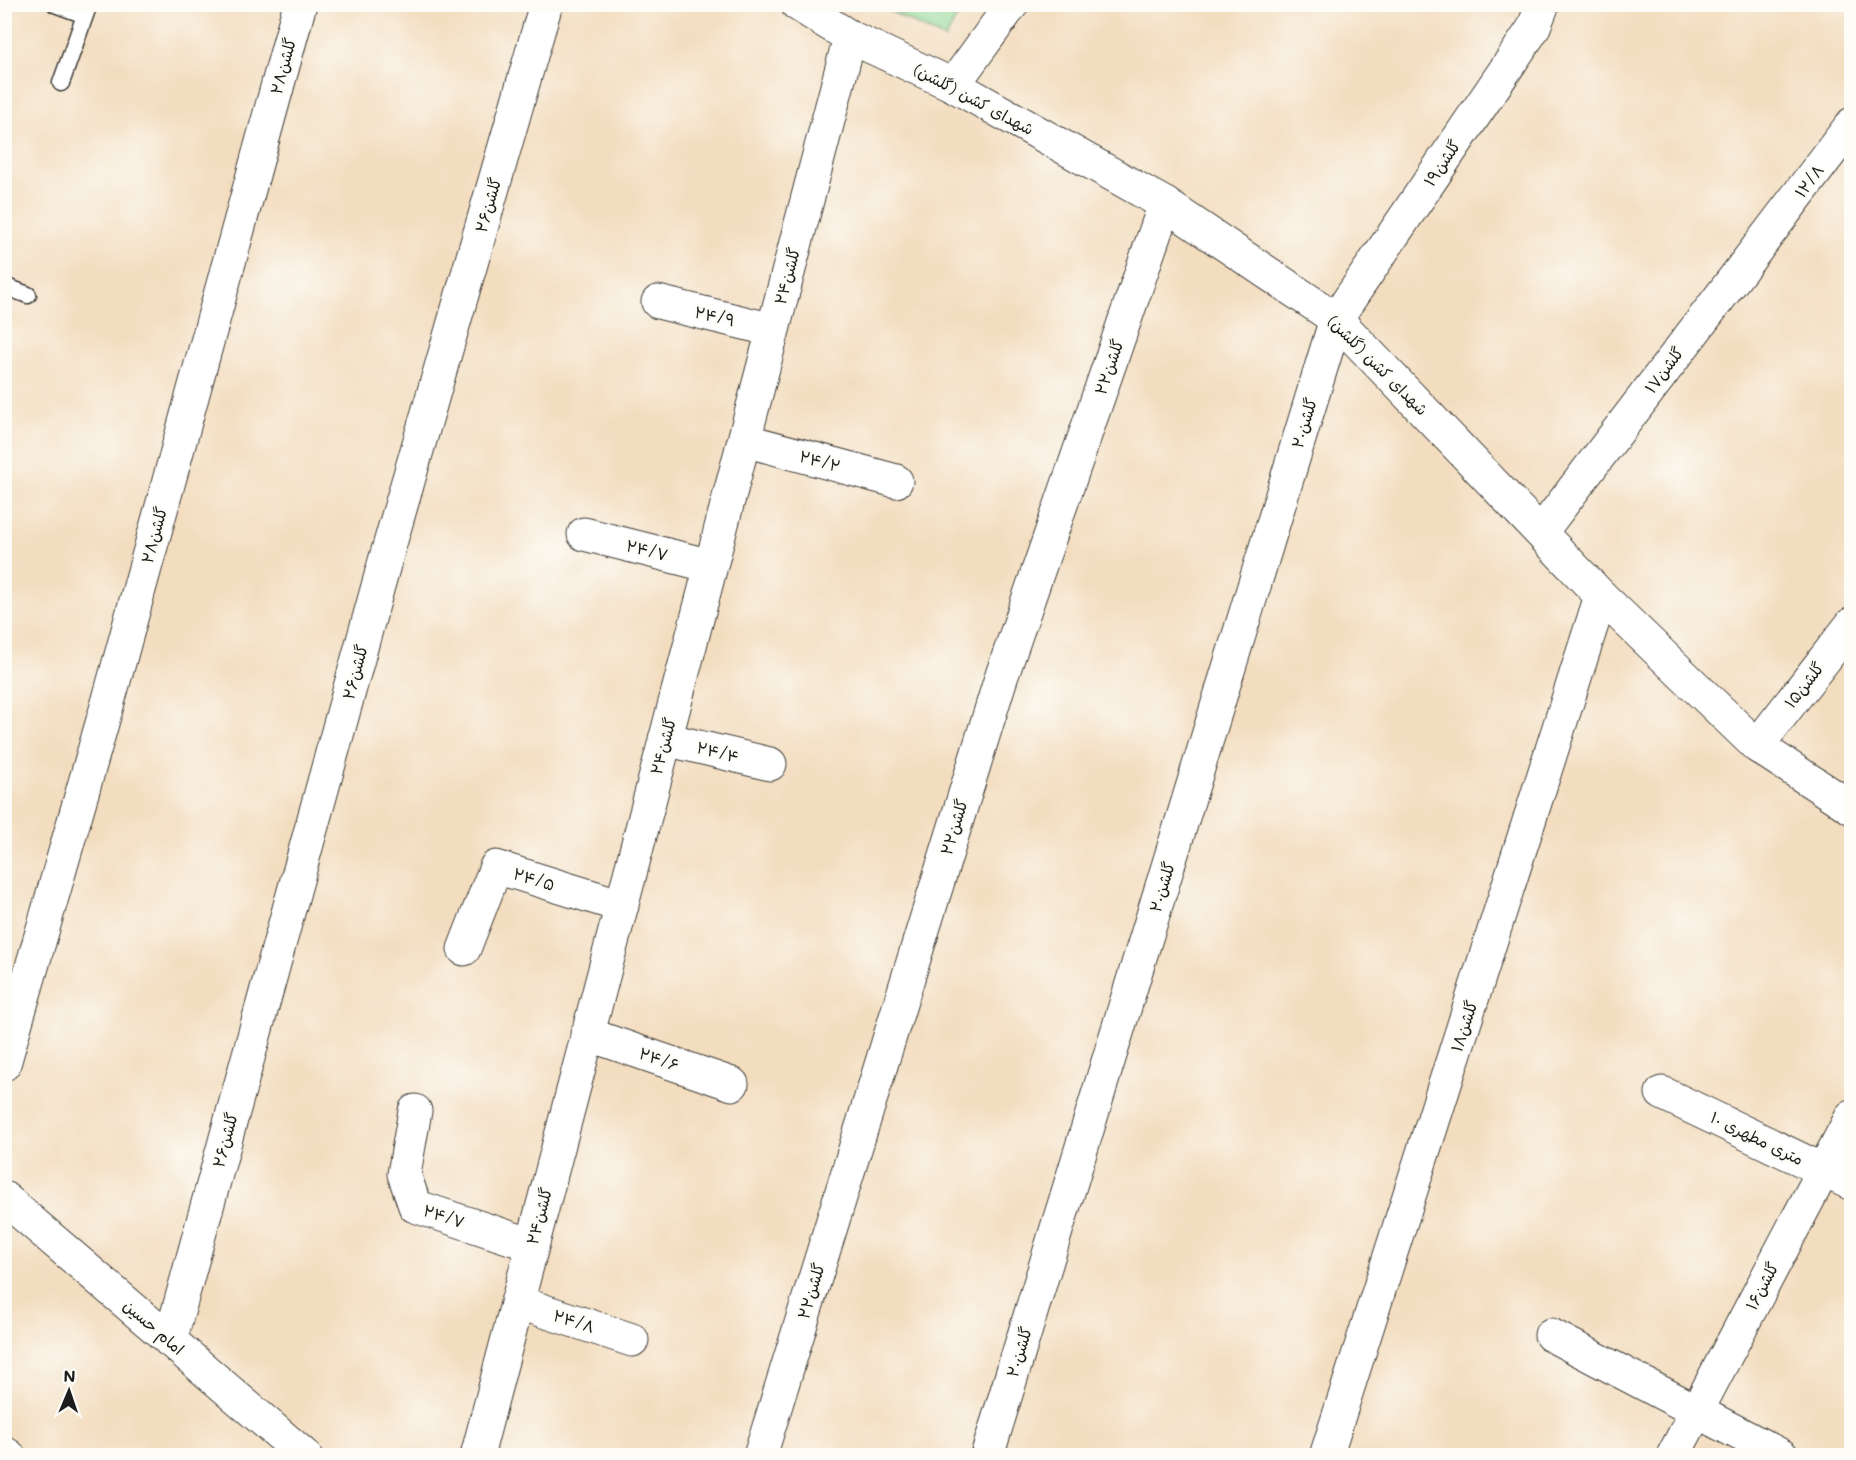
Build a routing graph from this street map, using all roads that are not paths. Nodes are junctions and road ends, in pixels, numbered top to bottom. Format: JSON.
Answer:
{"nodes":[{"id":1,"x":55,"y":4,"type":"edge"},
{"id":2,"x":300,"y":4,"type":"edge"},
{"id":3,"x":546,"y":4,"type":"edge"},
{"id":4,"x":797,"y":4,"type":"edge"},
{"id":5,"x":1012,"y":4,"type":"edge"},
{"id":6,"x":1543,"y":4,"type":"edge"},
{"id":7,"x":87,"y":10,"type":"edge"},
{"id":8,"x":850,"y":36,"type":"junction"},
{"id":9,"x":61,"y":83,"type":"dead end"},
{"id":10,"x":953,"y":85,"type":"junction"},
{"id":11,"x":1851,"y":124,"type":"edge"},
{"id":12,"x":1165,"y":204,"type":"junction"},
{"id":13,"x":1787,"y":208,"type":"joint"},
{"id":14,"x":4,"y":286,"type":"edge"},
{"id":15,"x":28,"y":295,"type":"dead end"},
{"id":16,"x":658,"y":302,"type":"dead end"},
{"id":17,"x":1336,"y":319,"type":"junction"},
{"id":18,"x":772,"y":330,"type":"junction"},
{"id":19,"x":744,"y":440,"type":"junction"},
{"id":20,"x":896,"y":482,"type":"dead end"},
{"id":21,"x":1541,"y":532,"type":"junction"},
{"id":22,"x":584,"y":534,"type":"dead end"},
{"id":23,"x":711,"y":566,"type":"junction"},
{"id":24,"x":1601,"y":596,"type":"junction"},
{"id":25,"x":1851,"y":624,"type":"edge"},
{"id":26,"x":665,"y":739,"type":"junction"},
{"id":27,"x":1757,"y":746,"type":"junction"},
{"id":28,"x":770,"y":764,"type":"dead end"},
{"id":29,"x":1851,"y":808,"type":"edge"},
{"id":30,"x":621,"y":906,"type":"junction"},
{"id":31,"x":464,"y":949,"type":"dead end"},
{"id":32,"x":587,"y":1034,"type":"junction"},
{"id":33,"x":4,"y":1064,"type":"edge"},
{"id":34,"x":732,"y":1084,"type":"dead end"},
{"id":35,"x":1662,"y":1093,"type":"dead end"},
{"id":36,"x":415,"y":1111,"type":"dead end"},
{"id":37,"x":1851,"y":1116,"type":"edge"},
{"id":38,"x":1837,"y":1177,"type":"edge"},
{"id":39,"x":4,"y":1198,"type":"edge"},
{"id":40,"x":532,"y":1245,"type":"junction"},
{"id":41,"x":517,"y":1302,"type":"junction"},
{"id":42,"x":1551,"y":1335,"type":"dead end"},
{"id":43,"x":632,"y":1340,"type":"dead end"},
{"id":44,"x":170,"y":1341,"type":"junction"},
{"id":45,"x":1697,"y":1411,"type":"junction"},
{"id":46,"x":4,"y":1453,"type":"edge"},
{"id":47,"x":9,"y":1455,"type":"edge"},
{"id":48,"x":305,"y":1455,"type":"edge"},
{"id":49,"x":477,"y":1455,"type":"edge"},
{"id":50,"x":760,"y":1455,"type":"edge"},
{"id":51,"x":987,"y":1455,"type":"edge"},
{"id":52,"x":1326,"y":1455,"type":"edge"},
{"id":53,"x":1673,"y":1455,"type":"edge"},
{"id":54,"x":1782,"y":1455,"type":"edge"}],
"edges":[{"from":1,"to":7,"type":"lane"},
{"from":2,"to":33,"type":"street","name":"گلشن۲۸"},
{"from":3,"to":44,"type":"street","name":"گلشن۲۶"},
{"from":4,"to":8,"type":"street","name":"شهدای کشن (گلشن)"},
{"from":5,"to":10,"type":"street"},
{"from":6,"to":17,"type":"street","name":"گلشن۱۹"},
{"from":7,"to":9,"type":"lane"},
{"from":8,"to":10,"type":"street","name":"شهدای کشن (گلشن)"},
{"from":8,"to":18,"type":"street","name":"گلشن۲۴"},
{"from":10,"to":12,"type":"street","name":"شهدای کشن (گلشن)"},
{"from":11,"to":13,"type":"street","name":"۱۲/۸"},
{"from":12,"to":17,"type":"street","name":"شهدای کشن (گلشن)"},
{"from":12,"to":50,"type":"street","name":"گلشن۲۲"},
{"from":13,"to":21,"type":"street","name":"گلشن۱۷"},
{"from":14,"to":15,"type":"lane"},
{"from":16,"to":18,"type":"street","name":"۲۴/۹"},
{"from":17,"to":21,"type":"street","name":"شهدای کشن (گلشن)"},
{"from":17,"to":51,"type":"street","name":"گلشن۲۰"},
{"from":18,"to":19,"type":"street","name":"گلشن۲۴"},
{"from":19,"to":20,"type":"street","name":"۲۴/۲"},
{"from":19,"to":23,"type":"street","name":"گلشن۲۴"},
{"from":21,"to":24,"type":"street","name":"شهدای کشن (گلشن)"},
{"from":22,"to":23,"type":"street","name":"۲۴/۷"},
{"from":23,"to":26,"type":"street","name":"گلشن۲۴"},
{"from":24,"to":27,"type":"street","name":"شهدای کشن (گلشن)"},
{"from":24,"to":52,"type":"street","name":"گلشن۱۸"},
{"from":25,"to":27,"type":"street","name":"گلشن۱۵"},
{"from":26,"to":28,"type":"street","name":"۲۴/۴"},
{"from":26,"to":30,"type":"street","name":"گلشن۲۴"},
{"from":27,"to":29,"type":"street","name":"شهدای کشن (گلشن)"},
{"from":30,"to":31,"type":"street","name":"۲۴/۵"},
{"from":30,"to":32,"type":"street","name":"گلشن۲۴"},
{"from":32,"to":34,"type":"street","name":"۲۴/۶"},
{"from":32,"to":40,"type":"street","name":"گلشن۲۴"},
{"from":35,"to":38,"type":"street","name":"۱۰ متری مطهری"},
{"from":36,"to":40,"type":"street","name":"۲۴/۷"},
{"from":37,"to":38,"type":"street","name":"گلشن۱۶"},
{"from":38,"to":45,"type":"street","name":"گلشن۱۶"},
{"from":39,"to":44,"type":"street","name":"امام حسین"},
{"from":40,"to":41,"type":"street","name":"گلشن۲۴"},
{"from":41,"to":43,"type":"street","name":"۲۴/۸"},
{"from":41,"to":49,"type":"street","name":"گلشن۲۴"},
{"from":42,"to":45,"type":"street"},
{"from":44,"to":48,"type":"street","name":"امام حسین"},
{"from":45,"to":53,"type":"street","name":"گلشن۱۶"},
{"from":45,"to":54,"type":"street"},
{"from":46,"to":47,"type":"street"}]}
